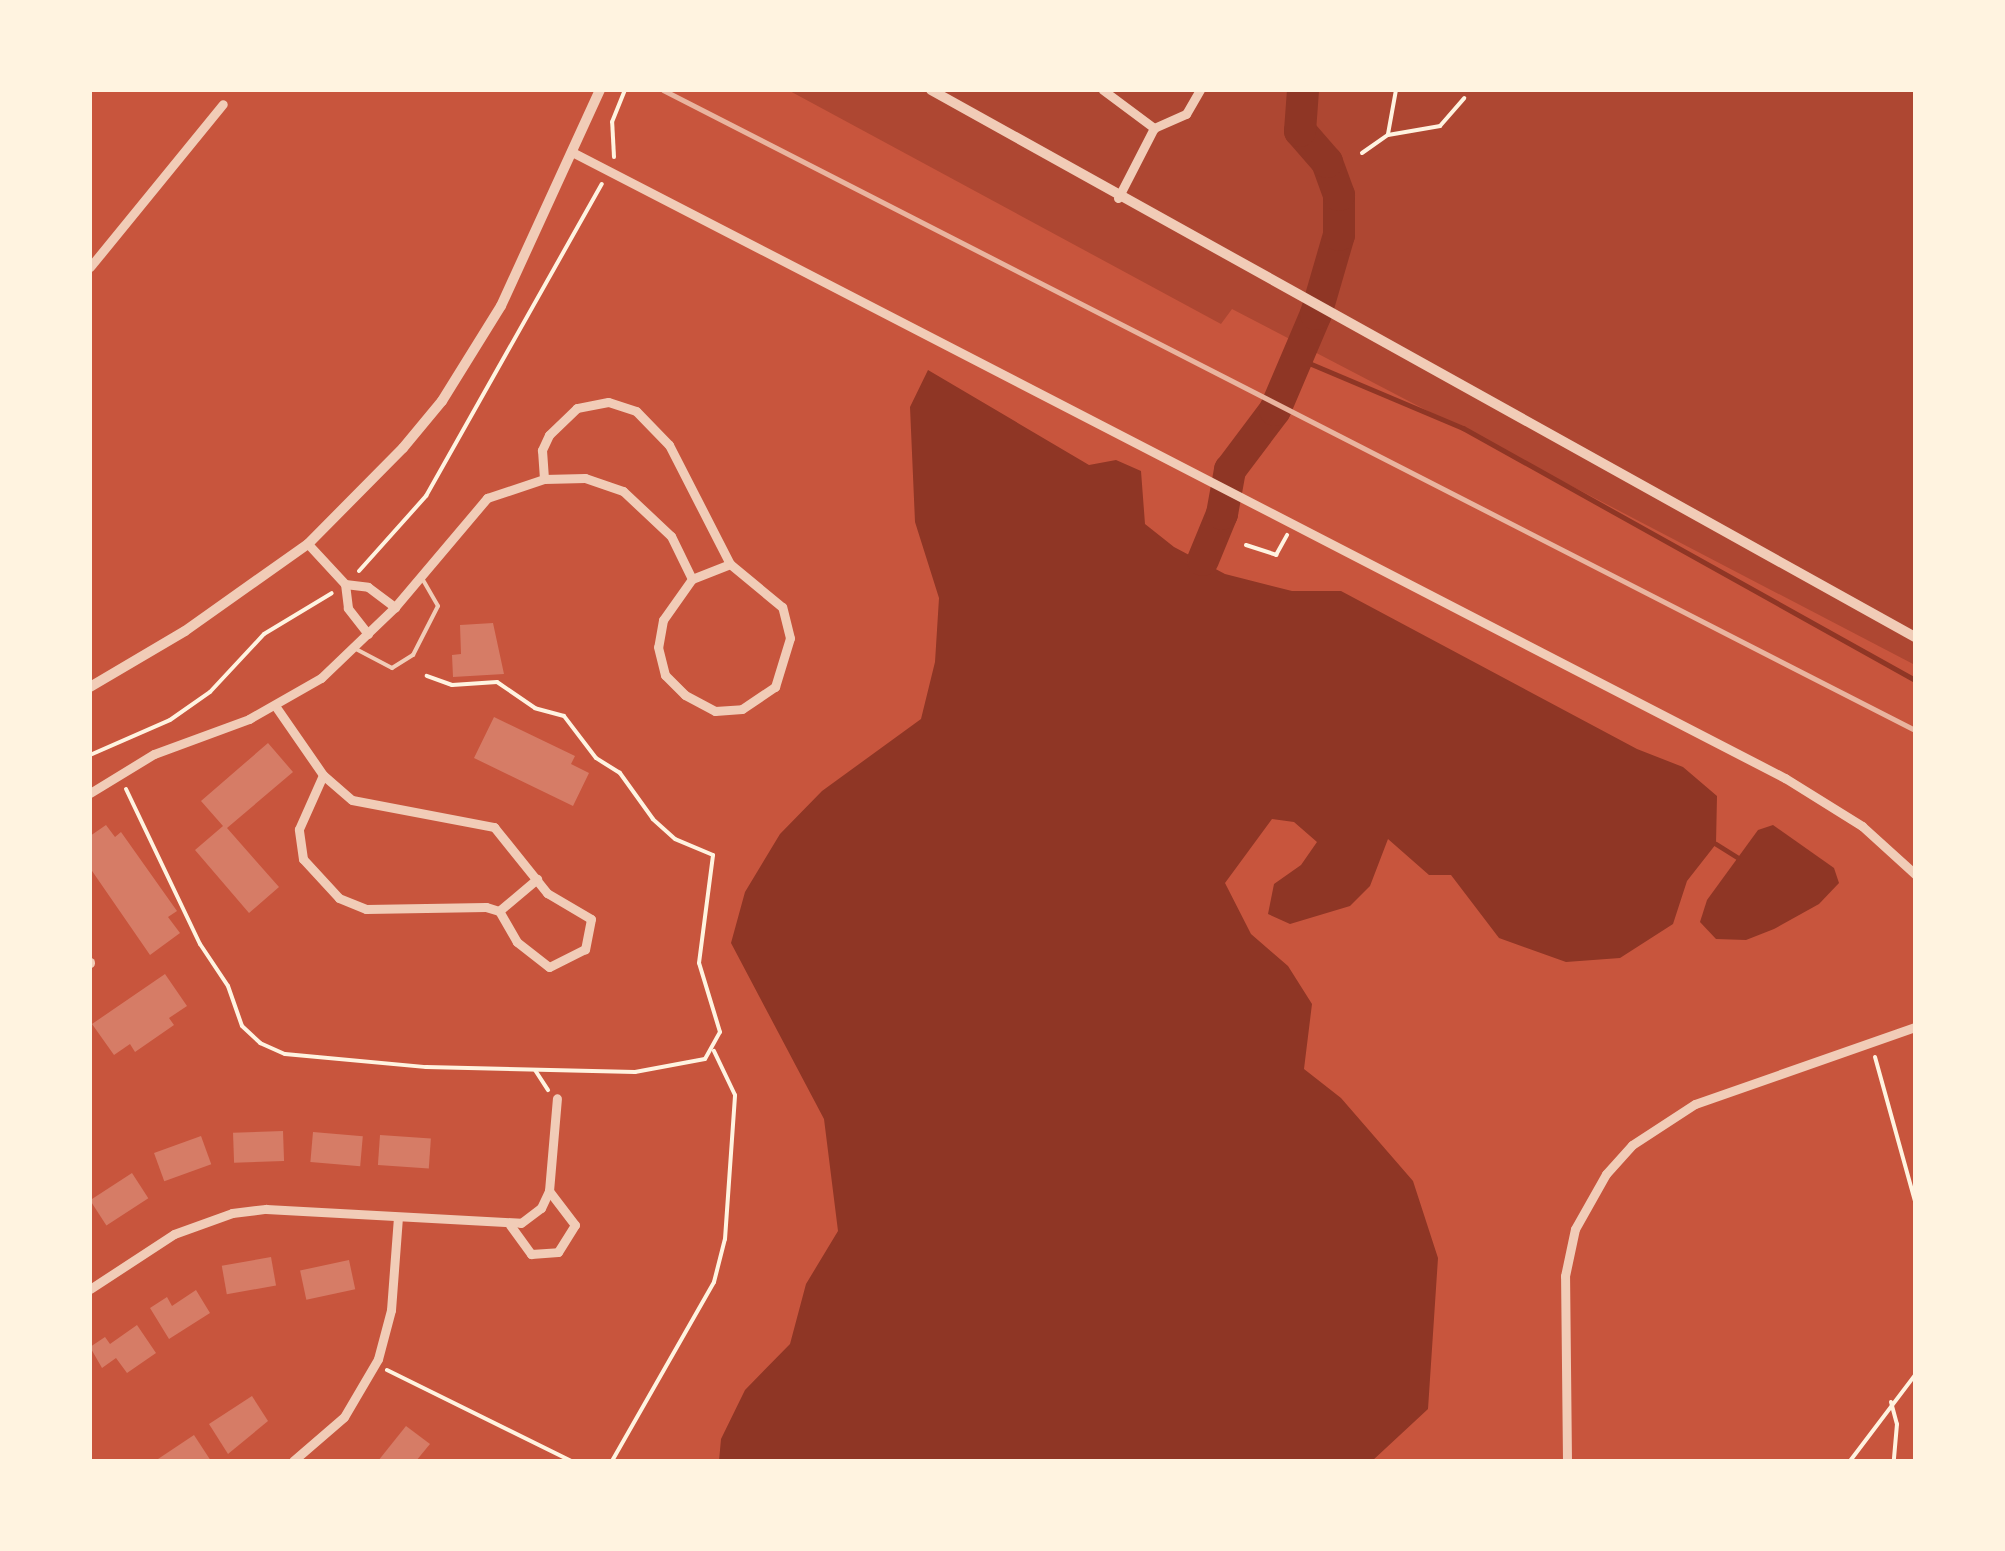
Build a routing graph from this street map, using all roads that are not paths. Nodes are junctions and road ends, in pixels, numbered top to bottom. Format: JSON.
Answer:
{"nodes":[{"id":1,"x":600,"y":90,"type":"edge"},
{"id":2,"x":931,"y":90,"type":"edge"},
{"id":3,"x":1103,"y":90,"type":"edge"},
{"id":4,"x":1200,"y":90,"type":"edge"},
{"id":5,"x":223,"y":104,"type":"dead end"},
{"id":6,"x":1154,"y":128,"type":"junction"},
{"id":7,"x":574,"y":154,"type":"junction"},
{"id":8,"x":1118,"y":198,"type":"junction"},
{"id":9,"x":90,"y":266,"type":"edge"},
{"id":10,"x":544,"y":479,"type":"junction"},
{"id":11,"x":308,"y":544,"type":"junction"},
{"id":12,"x":730,"y":564,"type":"junction"},
{"id":13,"x":421,"y":575,"type":"junction"},
{"id":14,"x":692,"y":579,"type":"junction"},
{"id":15,"x":345,"y":584,"type":"junction"},
{"id":16,"x":395,"y":607,"type":"junction"},
{"id":17,"x":368,"y":634,"type":"junction"},
{"id":18,"x":1915,"y":637,"type":"edge"},
{"id":19,"x":354,"y":648,"type":"junction"},
{"id":20,"x":90,"y":687,"type":"edge"},
{"id":21,"x":276,"y":706,"type":"junction"},
{"id":22,"x":322,"y":776,"type":"junction"},
{"id":23,"x":90,"y":792,"type":"edge"},
{"id":24,"x":1915,"y":874,"type":"edge"},
{"id":25,"x":538,"y":880,"type":"junction"},
{"id":26,"x":499,"y":912,"type":"junction"},
{"id":27,"x":1915,"y":1027,"type":"edge"},
{"id":28,"x":557,"y":1100,"type":"road end"},
{"id":29,"x":549,"y":1191,"type":"junction"},
{"id":30,"x":398,"y":1217,"type":"junction"},
{"id":31,"x":510,"y":1225,"type":"junction"},
{"id":32,"x":90,"y":1289,"type":"edge"},
{"id":33,"x":293,"y":1461,"type":"edge"},
{"id":34,"x":1566,"y":1461,"type":"edge"}],
"edges":[{"from":1,"to":7,"type":"street"},
{"from":2,"to":8,"type":"street"},
{"from":3,"to":6,"type":"street"},
{"from":4,"to":6,"type":"street"},
{"from":5,"to":9,"type":"street"},
{"from":6,"to":8,"type":"street"},
{"from":7,"to":11,"type":"street"},
{"from":7,"to":24,"type":"street"},
{"from":8,"to":18,"type":"street"},
{"from":10,"to":12,"type":"street"},
{"from":10,"to":13,"type":"street"},
{"from":10,"to":14,"type":"street"},
{"from":11,"to":15,"type":"street"},
{"from":11,"to":20,"type":"street"},
{"from":12,"to":14,"type":"street"},
{"from":12,"to":14,"type":"street"},
{"from":13,"to":16,"type":"street"},
{"from":13,"to":19,"type":"lane"},
{"from":15,"to":16,"type":"street"},
{"from":15,"to":17,"type":"street"},
{"from":16,"to":17,"type":"street"},
{"from":17,"to":19,"type":"street"},
{"from":19,"to":21,"type":"street"},
{"from":21,"to":22,"type":"street"},
{"from":21,"to":23,"type":"street"},
{"from":22,"to":25,"type":"street"},
{"from":22,"to":26,"type":"street"},
{"from":25,"to":26,"type":"street"},
{"from":25,"to":26,"type":"street"},
{"from":27,"to":34,"type":"street"},
{"from":28,"to":29,"type":"street"},
{"from":29,"to":31,"type":"street"},
{"from":29,"to":31,"type":"street"},
{"from":30,"to":31,"type":"street"},
{"from":30,"to":32,"type":"street"},
{"from":30,"to":33,"type":"street"}]}
